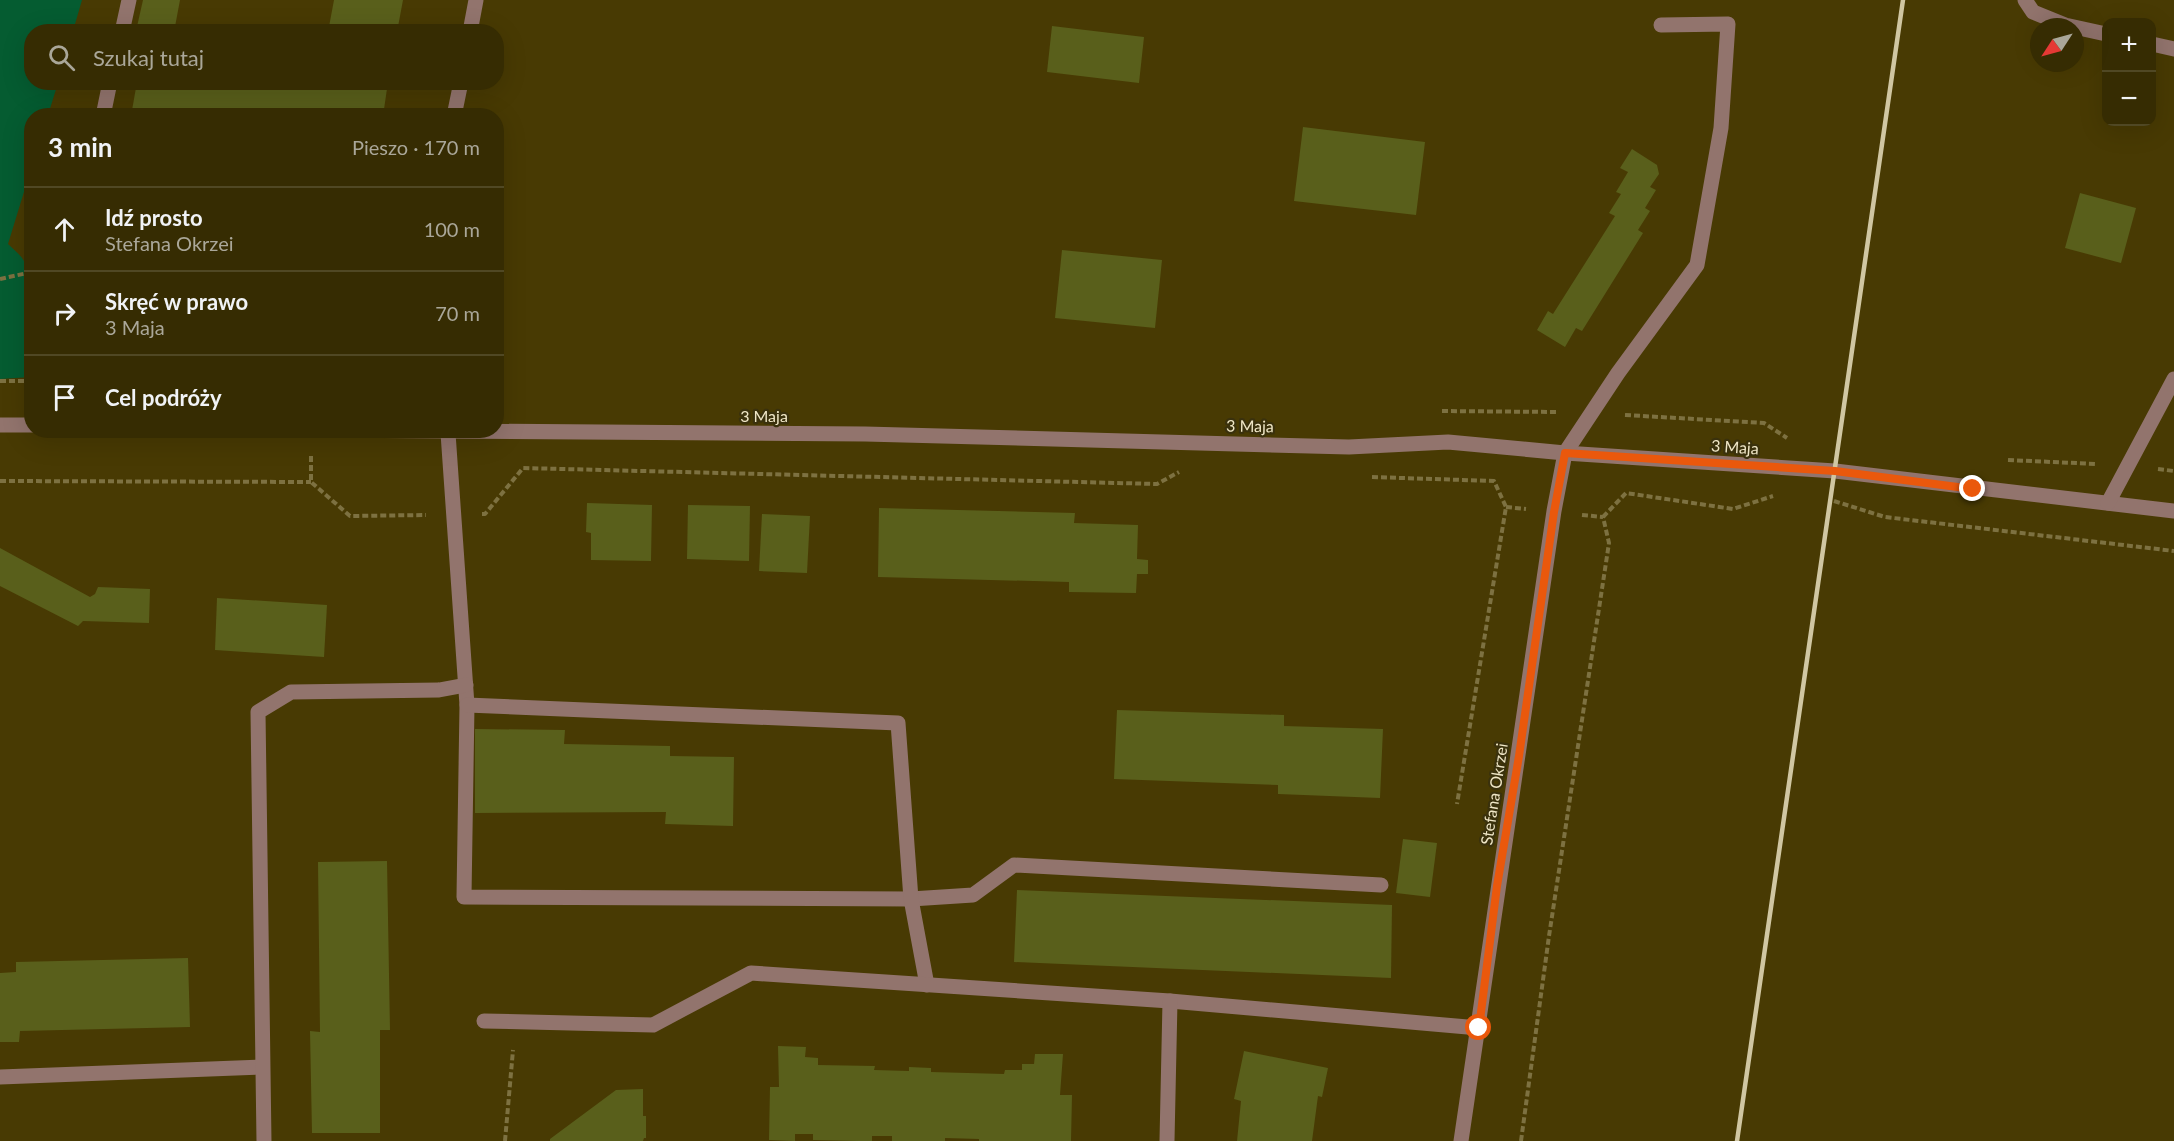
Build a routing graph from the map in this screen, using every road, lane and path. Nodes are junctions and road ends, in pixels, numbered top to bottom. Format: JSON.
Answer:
{"nodes":[{"id":1,"x":129,"y":0,"type":"edge"},
{"id":2,"x":476,"y":0,"type":"edge"},
{"id":3,"x":2025,"y":0,"type":"edge"},
{"id":4,"x":124,"y":24,"type":"edge"},
{"id":5,"x":472,"y":24,"type":"edge"},
{"id":6,"x":1661,"y":25,"type":"dead end"},
{"id":7,"x":2102,"y":33,"type":"edge"},
{"id":8,"x":2156,"y":45,"type":"edge"},
{"id":9,"x":2174,"y":49,"type":"edge"},
{"id":10,"x":108,"y":90,"type":"edge"},
{"id":11,"x":459,"y":90,"type":"edge"},
{"id":12,"x":105,"y":108,"type":"edge"},
{"id":13,"x":455,"y":108,"type":"edge"},
{"id":14,"x":24,"y":274,"type":"edge"},
{"id":15,"x":0,"y":279,"type":"edge"},
{"id":16,"x":2174,"y":379,"type":"edge"},
{"id":17,"x":0,"y":381,"type":"edge"},
{"id":18,"x":24,"y":381,"type":"edge"},
{"id":19,"x":0,"y":425,"type":"edge"},
{"id":20,"x":24,"y":425,"type":"edge"},
{"id":21,"x":504,"y":433,"type":"edge"},
{"id":22,"x":448,"y":438,"type":"edge"},
{"id":23,"x":311,"y":451,"type":"dead end"},
{"id":24,"x":1565,"y":453,"type":"junction"},
{"id":25,"x":1182,"y":470,"type":"dead end"},
{"id":26,"x":1367,"y":477,"type":"dead end"},
{"id":27,"x":0,"y":481,"type":"edge"},
{"id":28,"x":311,"y":482,"type":"junction"},
{"id":29,"x":1774,"y":496,"type":"dead end"},
{"id":30,"x":1831,"y":501,"type":"dead end"},
{"id":31,"x":2108,"y":503,"type":"junction"},
{"id":32,"x":2174,"y":511,"type":"edge"},
{"id":33,"x":454,"y":515,"type":"junction"},
{"id":34,"x":2174,"y":551,"type":"edge"},
{"id":35,"x":466,"y":685,"type":"junction"},
{"id":36,"x":467,"y":705,"type":"junction"},
{"id":37,"x":1457,"y":804,"type":"dead end"},
{"id":38,"x":1381,"y":885,"type":"dead end"},
{"id":39,"x":911,"y":899,"type":"junction"},
{"id":40,"x":927,"y":985,"type":"junction"},
{"id":41,"x":1170,"y":1001,"type":"junction"},
{"id":42,"x":484,"y":1021,"type":"dead end"},
{"id":43,"x":516,"y":1022,"type":"junction"},
{"id":44,"x":1479,"y":1028,"type":"junction"},
{"id":45,"x":262,"y":1066,"type":"junction"},
{"id":46,"x":0,"y":1077,"type":"edge"},
{"id":47,"x":264,"y":1141,"type":"edge"},
{"id":48,"x":505,"y":1141,"type":"edge"},
{"id":49,"x":1167,"y":1141,"type":"edge"},
{"id":50,"x":1461,"y":1141,"type":"edge"},
{"id":51,"x":1521,"y":1141,"type":"edge"}],
"edges":[{"from":1,"to":4,"type":"street"},
{"from":2,"to":5,"type":"street"},
{"from":3,"to":7,"type":"street"},
{"from":6,"to":24,"type":"street"},
{"from":8,"to":9,"type":"street"},
{"from":10,"to":12,"type":"street"},
{"from":11,"to":13,"type":"street"},
{"from":14,"to":15,"type":"path"},
{"from":16,"to":31,"type":"street"},
{"from":17,"to":18,"type":"path"},
{"from":19,"to":20,"type":"street"},
{"from":21,"to":24,"type":"street","name":"3 Maja"},
{"from":22,"to":33,"type":"street"},
{"from":23,"to":28,"type":"path"},
{"from":24,"to":31,"type":"street","name":"3 Maja"},
{"from":24,"to":44,"type":"street","name":"Stefana Okrzei"},
{"from":25,"to":33,"type":"path"},
{"from":26,"to":37,"type":"path"},
{"from":27,"to":28,"type":"path"},
{"from":28,"to":33,"type":"path"},
{"from":29,"to":51,"type":"path"},
{"from":30,"to":34,"type":"path"},
{"from":31,"to":32,"type":"street","name":"3 Maja"},
{"from":33,"to":35,"type":"street"},
{"from":35,"to":36,"type":"street"},
{"from":35,"to":45,"type":"street"},
{"from":36,"to":39,"type":"street"},
{"from":36,"to":39,"type":"street"},
{"from":38,"to":39,"type":"street"},
{"from":39,"to":40,"type":"street"},
{"from":40,"to":41,"type":"street"},
{"from":40,"to":43,"type":"street"},
{"from":41,"to":44,"type":"street"},
{"from":41,"to":49,"type":"street"},
{"from":42,"to":43,"type":"street"},
{"from":43,"to":48,"type":"path"},
{"from":44,"to":50,"type":"street","name":"Stefana Okrzei"},
{"from":45,"to":46,"type":"street"},
{"from":45,"to":47,"type":"street"}]}
